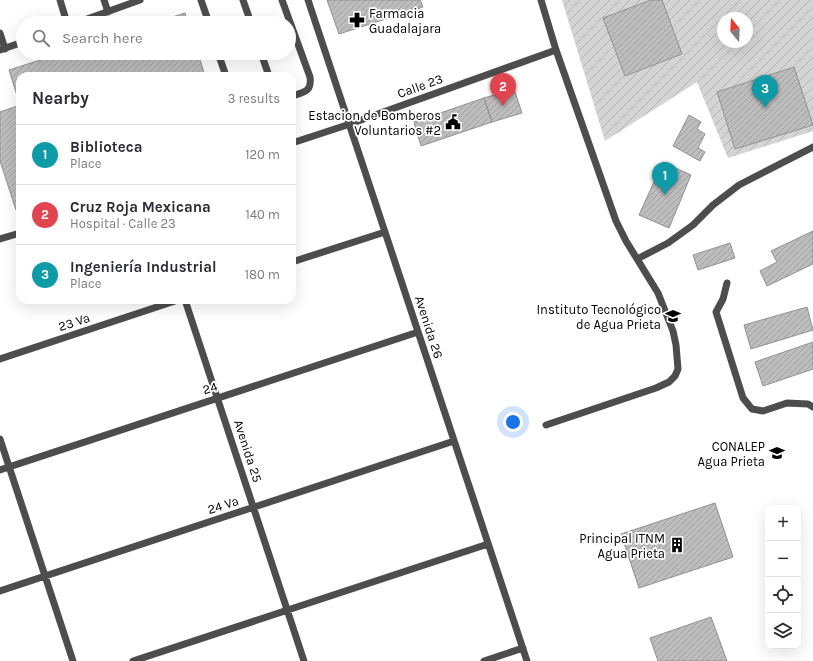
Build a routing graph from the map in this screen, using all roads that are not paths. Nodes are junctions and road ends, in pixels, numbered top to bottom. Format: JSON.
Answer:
{"nodes":[{"id":1,"x":60,"y":0,"type":"edge"},
{"id":2,"x":104,"y":0,"type":"edge"},
{"id":3,"x":140,"y":0,"type":"edge"},
{"id":4,"x":201,"y":0,"type":"edge"},
{"id":5,"x":243,"y":0,"type":"edge"},
{"id":6,"x":282,"y":0,"type":"edge"},
{"id":7,"x":308,"y":0,"type":"edge"},
{"id":8,"x":541,"y":0,"type":"edge"},
{"id":9,"x":108,"y":12,"type":"junction"},
{"id":10,"x":65,"y":16,"type":"edge"},
{"id":11,"x":96,"y":16,"type":"edge"},
{"id":12,"x":207,"y":16,"type":"edge"},
{"id":13,"x":249,"y":16,"type":"edge"},
{"id":14,"x":288,"y":16,"type":"edge"},
{"id":15,"x":0,"y":33,"type":"edge"},
{"id":16,"x":296,"y":38,"type":"edge"},
{"id":17,"x":16,"y":45,"type":"edge"},
{"id":18,"x":2,"y":50,"type":"edge"},
{"id":19,"x":556,"y":50,"type":"junction"},
{"id":20,"x":220,"y":60,"type":"edge"},
{"id":21,"x":263,"y":60,"type":"edge"},
{"id":22,"x":225,"y":72,"type":"edge"},
{"id":23,"x":268,"y":72,"type":"edge"},
{"id":24,"x":296,"y":95,"type":"edge"},
{"id":25,"x":350,"y":124,"type":"junction"},
{"id":26,"x":296,"y":142,"type":"edge"},
{"id":27,"x":813,"y":147,"type":"edge"},
{"id":28,"x":385,"y":232,"type":"junction"},
{"id":29,"x":16,"y":234,"type":"edge"},
{"id":30,"x":0,"y":239,"type":"edge"},
{"id":31,"x":637,"y":258,"type":"junction"},
{"id":32,"x":296,"y":261,"type":"edge"},
{"id":33,"x":727,"y":283,"type":"dead end"},
{"id":34,"x":166,"y":304,"type":"edge"},
{"id":35,"x":187,"y":304,"type":"edge"},
{"id":36,"x":418,"y":332,"type":"junction"},
{"id":37,"x":0,"y":359,"type":"edge"},
{"id":38,"x":218,"y":398,"type":"junction"},
{"id":39,"x":813,"y":407,"type":"edge"},
{"id":40,"x":546,"y":425,"type":"dead end"},
{"id":41,"x":0,"y":439,"type":"edge"},
{"id":42,"x":454,"y":441,"type":"junction"},
{"id":43,"x":9,"y":467,"type":"junction"},
{"id":44,"x":0,"y":470,"type":"edge"},
{"id":45,"x":254,"y":507,"type":"junction"},
{"id":46,"x":488,"y":544,"type":"junction"},
{"id":47,"x":45,"y":576,"type":"junction"},
{"id":48,"x":0,"y":591,"type":"edge"},
{"id":49,"x":288,"y":610,"type":"junction"},
{"id":50,"x":522,"y":648,"type":"junction"},
{"id":51,"x":73,"y":661,"type":"edge"},
{"id":52,"x":133,"y":661,"type":"edge"},
{"id":53,"x":304,"y":661,"type":"edge"},
{"id":54,"x":484,"y":661,"type":"edge"},
{"id":55,"x":527,"y":661,"type":"edge"}],
"edges":[{"from":1,"to":10,"type":"street"},
{"from":2,"to":9,"type":"street"},
{"from":3,"to":9,"type":"street"},
{"from":4,"to":12,"type":"street"},
{"from":5,"to":13,"type":"street"},
{"from":6,"to":14,"type":"street"},
{"from":7,"to":25,"type":"street","name":"Avenida 26"},
{"from":8,"to":19,"type":"street"},
{"from":9,"to":11,"type":"street"},
{"from":15,"to":18,"type":"street"},
{"from":16,"to":24,"type":"street"},
{"from":17,"to":18,"type":"street"},
{"from":19,"to":25,"type":"street","name":"Calle 23"},
{"from":19,"to":31,"type":"street"},
{"from":20,"to":22,"type":"street"},
{"from":21,"to":23,"type":"street"},
{"from":25,"to":26,"type":"street","name":"Calle 23"},
{"from":25,"to":28,"type":"street","name":"Avenida 26"},
{"from":27,"to":31,"type":"street"},
{"from":28,"to":32,"type":"street"},
{"from":28,"to":36,"type":"street","name":"Avenida 26"},
{"from":29,"to":30,"type":"street"},
{"from":31,"to":40,"type":"street"},
{"from":33,"to":39,"type":"street"},
{"from":34,"to":37,"type":"street","name":"23 Va"},
{"from":35,"to":38,"type":"street","name":"Avenida 25"},
{"from":36,"to":38,"type":"street","name":"24"},
{"from":36,"to":42,"type":"street","name":"Avenida 26"},
{"from":38,"to":43,"type":"street","name":"24"},
{"from":38,"to":45,"type":"street","name":"Avenida 25"},
{"from":41,"to":43,"type":"street"},
{"from":42,"to":45,"type":"street","name":"24 Va"},
{"from":42,"to":46,"type":"street","name":"Avenida 26"},
{"from":43,"to":44,"type":"street","name":"24"},
{"from":43,"to":47,"type":"street"},
{"from":45,"to":47,"type":"street","name":"24 Va"},
{"from":45,"to":49,"type":"street","name":"Avenida 25"},
{"from":46,"to":49,"type":"street"},
{"from":46,"to":50,"type":"street","name":"Avenida 26"},
{"from":47,"to":48,"type":"street","name":"24 Va"},
{"from":47,"to":51,"type":"street"},
{"from":49,"to":52,"type":"street"},
{"from":49,"to":53,"type":"street","name":"Avenida 25"},
{"from":50,"to":54,"type":"street"},
{"from":50,"to":55,"type":"street","name":"Avenida 26"}]}
